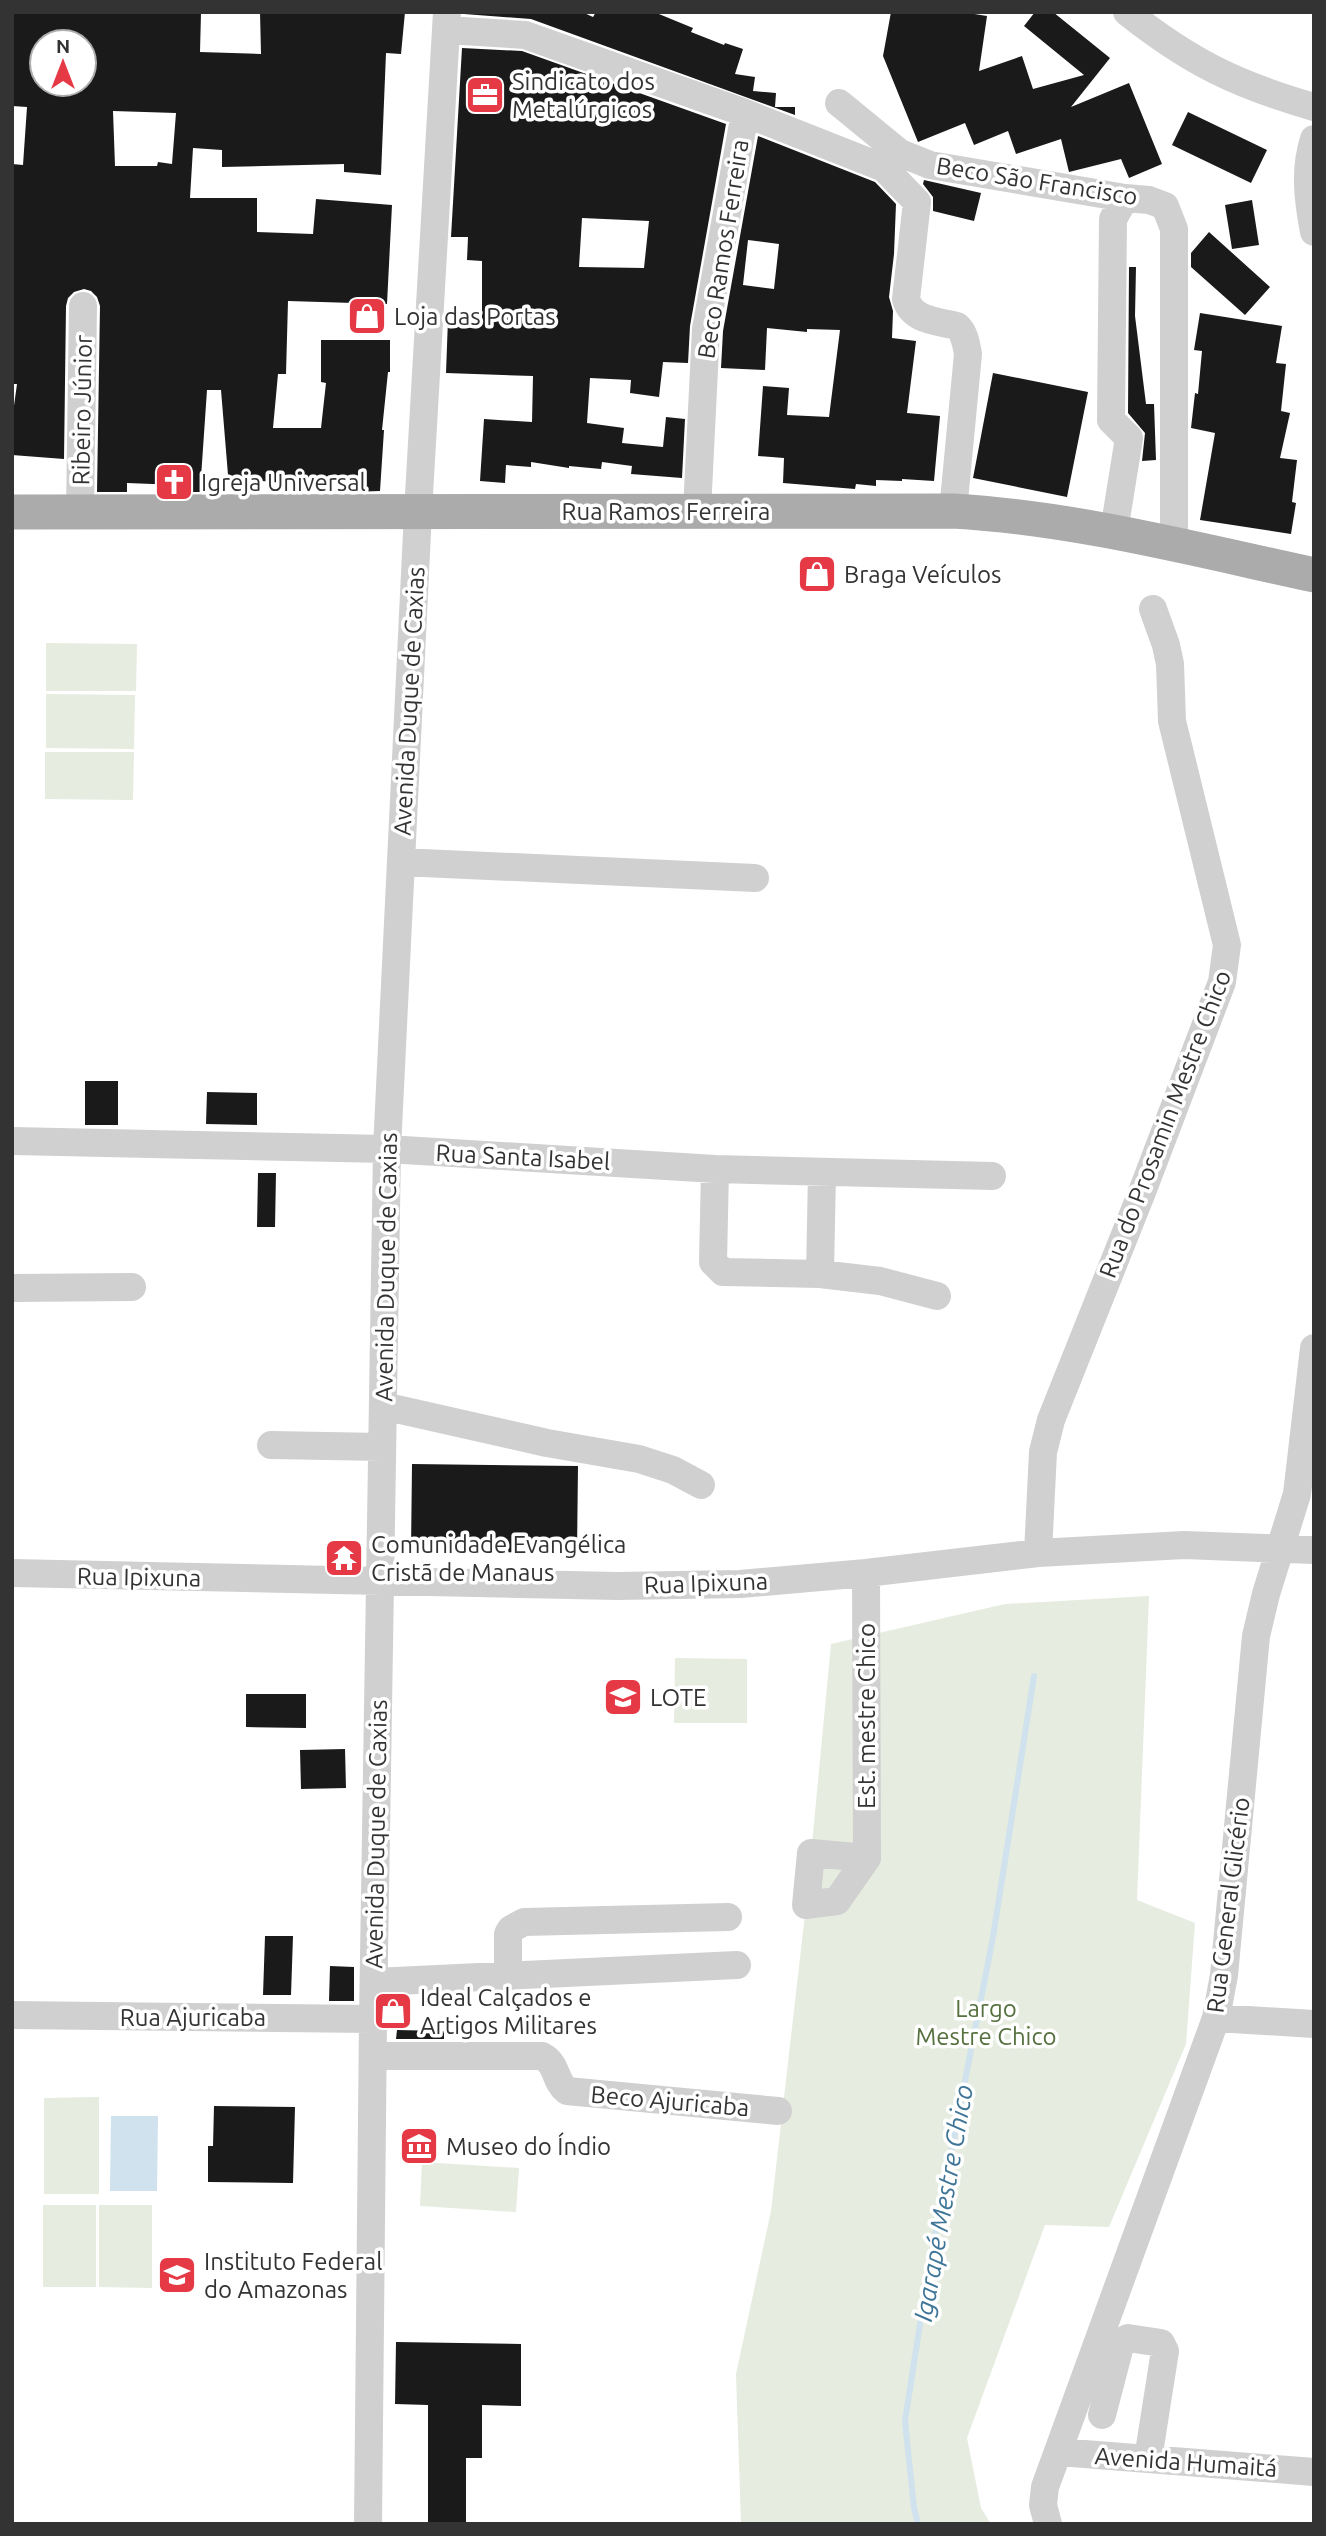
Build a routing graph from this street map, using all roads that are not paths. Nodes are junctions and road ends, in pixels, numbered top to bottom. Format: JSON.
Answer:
{"nodes":[{"id":1,"x":1127,"y":12,"type":"edge"},
{"id":2,"x":447,"y":21,"type":"edge"},
{"id":3,"x":839,"y":103,"type":"dead end"},
{"id":4,"x":1314,"y":107,"type":"edge"},
{"id":5,"x":745,"y":113,"type":"junction"},
{"id":6,"x":1314,"y":139,"type":"edge"},
{"id":7,"x":1125,"y":198,"type":"junction"},
{"id":8,"x":1314,"y":232,"type":"edge"},
{"id":9,"x":83,"y":306,"type":"dead end"},
{"id":10,"x":697,"y":511,"type":"junction"},
{"id":11,"x":953,"y":511,"type":"junction"},
{"id":12,"x":12,"y":512,"type":"edge"},
{"id":13,"x":418,"y":512,"type":"junction"},
{"id":14,"x":80,"y":514,"type":"junction"},
{"id":15,"x":1114,"y":531,"type":"junction"},
{"id":16,"x":1174,"y":544,"type":"junction"},
{"id":17,"x":1314,"y":575,"type":"edge"},
{"id":18,"x":1153,"y":609,"type":"dead end"},
{"id":19,"x":401,"y":862,"type":"junction"},
{"id":20,"x":755,"y":878,"type":"dead end"},
{"id":21,"x":12,"y":1141,"type":"edge"},
{"id":22,"x":387,"y":1149,"type":"junction"},
{"id":23,"x":715,"y":1169,"type":"junction"},
{"id":24,"x":822,"y":1173,"type":"junction"},
{"id":25,"x":992,"y":1176,"type":"dead end"},
{"id":26,"x":820,"y":1274,"type":"junction"},
{"id":27,"x":132,"y":1287,"type":"dead end"},
{"id":28,"x":12,"y":1288,"type":"edge"},
{"id":29,"x":937,"y":1296,"type":"dead end"},
{"id":30,"x":1314,"y":1348,"type":"edge"},
{"id":31,"x":383,"y":1406,"type":"junction"},
{"id":32,"x":271,"y":1445,"type":"dead end"},
{"id":33,"x":382,"y":1447,"type":"junction"},
{"id":34,"x":701,"y":1485,"type":"dead end"},
{"id":35,"x":1282,"y":1548,"type":"junction"},
{"id":36,"x":1314,"y":1550,"type":"edge"},
{"id":37,"x":1038,"y":1553,"type":"junction"},
{"id":38,"x":12,"y":1573,"type":"edge"},
{"id":39,"x":866,"y":1573,"type":"junction"},
{"id":40,"x":380,"y":1582,"type":"junction"},
{"id":41,"x":867,"y":1858,"type":"dead end"},
{"id":42,"x":728,"y":1917,"type":"dead end"},
{"id":43,"x":737,"y":1965,"type":"dead end"},
{"id":44,"x":509,"y":1977,"type":"junction"},
{"id":45,"x":373,"y":1982,"type":"junction"},
{"id":46,"x":12,"y":2015,"type":"edge"},
{"id":47,"x":373,"y":2018,"type":"junction"},
{"id":48,"x":1216,"y":2018,"type":"junction"},
{"id":49,"x":1314,"y":2024,"type":"edge"},
{"id":50,"x":373,"y":2056,"type":"junction"},
{"id":51,"x":778,"y":2111,"type":"dead end"},
{"id":52,"x":1102,"y":2416,"type":"dead end"},
{"id":53,"x":1059,"y":2452,"type":"junction"},
{"id":54,"x":1148,"y":2459,"type":"junction"},
{"id":55,"x":1314,"y":2472,"type":"edge"},
{"id":56,"x":368,"y":2524,"type":"edge"},
{"id":57,"x":1048,"y":2524,"type":"edge"}],
"edges":[{"from":1,"to":4,"type":"street"},
{"from":2,"to":5,"type":"street","name":"Beco São Francisco"},
{"from":2,"to":13,"type":"street","name":"Avenida Duque de Caxias"},
{"from":3,"to":7,"type":"street","name":"Beco São Francisco"},
{"from":5,"to":10,"type":"street","name":"Beco Ramos Ferreira"},
{"from":5,"to":11,"type":"street","name":"Beco São Francisco"},
{"from":6,"to":8,"type":"street"},
{"from":7,"to":15,"type":"street"},
{"from":7,"to":16,"type":"street","name":"Beco São Francisco"},
{"from":9,"to":14,"type":"street","name":"Ribeiro Júnior"},
{"from":10,"to":11,"type":"main road","name":"Rua Ramos Ferreira"},
{"from":10,"to":13,"type":"main road","name":"Rua Ramos Ferreira"},
{"from":11,"to":15,"type":"main road","name":"Rua Ramos Ferreira"},
{"from":12,"to":14,"type":"main road","name":"Rua Ramos Ferreira"},
{"from":13,"to":14,"type":"main road","name":"Rua Ramos Ferreira"},
{"from":13,"to":19,"type":"street","name":"Avenida Duque de Caxias"},
{"from":15,"to":16,"type":"main road","name":"Rua Ramos Ferreira"},
{"from":16,"to":17,"type":"main road","name":"Rua Ramos Ferreira"},
{"from":18,"to":37,"type":"street","name":"Rua do Prosamin Mestre Chico"},
{"from":19,"to":20,"type":"street"},
{"from":19,"to":22,"type":"street","name":"Avenida Duque de Caxias"},
{"from":21,"to":22,"type":"street","name":"Rua Santa Isabel"},
{"from":22,"to":23,"type":"street","name":"Rua Santa Isabel"},
{"from":22,"to":31,"type":"street","name":"Avenida Duque de Caxias"},
{"from":23,"to":24,"type":"street","name":"Rua Santa Isabel"},
{"from":23,"to":26,"type":"street"},
{"from":24,"to":25,"type":"street","name":"Rua Santa Isabel"},
{"from":24,"to":26,"type":"street"},
{"from":26,"to":29,"type":"street"},
{"from":27,"to":28,"type":"street"},
{"from":30,"to":35,"type":"street","name":"Rua General Glicério"},
{"from":31,"to":33,"type":"street","name":"Avenida Duque de Caxias"},
{"from":31,"to":34,"type":"street"},
{"from":32,"to":33,"type":"street"},
{"from":33,"to":40,"type":"street","name":"Avenida Duque de Caxias"},
{"from":35,"to":36,"type":"street","name":"Rua Ipixuna"},
{"from":35,"to":37,"type":"street","name":"Rua Ipixuna"},
{"from":35,"to":48,"type":"street","name":"Rua General Glicério"},
{"from":37,"to":39,"type":"street","name":"Rua Ipixuna"},
{"from":38,"to":40,"type":"street","name":"Rua Ipixuna"},
{"from":39,"to":40,"type":"street","name":"Rua Ipixuna"},
{"from":39,"to":41,"type":"street","name":"Est. mestre Chico"},
{"from":40,"to":45,"type":"street","name":"Avenida Duque de Caxias"},
{"from":42,"to":44,"type":"street"},
{"from":43,"to":44,"type":"street"},
{"from":44,"to":45,"type":"street"},
{"from":45,"to":47,"type":"street","name":"Avenida Duque de Caxias"},
{"from":46,"to":47,"type":"street","name":"Rua Ajuricaba"},
{"from":47,"to":50,"type":"street","name":"Avenida Duque de Caxias"},
{"from":48,"to":49,"type":"street"},
{"from":48,"to":53,"type":"street","name":"Rua General Glicério"},
{"from":50,"to":51,"type":"street","name":"Beco Ajuricaba"},
{"from":50,"to":56,"type":"street","name":"Avenida Duque de Caxias"},
{"from":52,"to":54,"type":"street"},
{"from":53,"to":54,"type":"street","name":"Avenida Humaitá"},
{"from":53,"to":57,"type":"street","name":"Rua General Glicério"},
{"from":54,"to":55,"type":"street","name":"Avenida Humaitá"}]}
